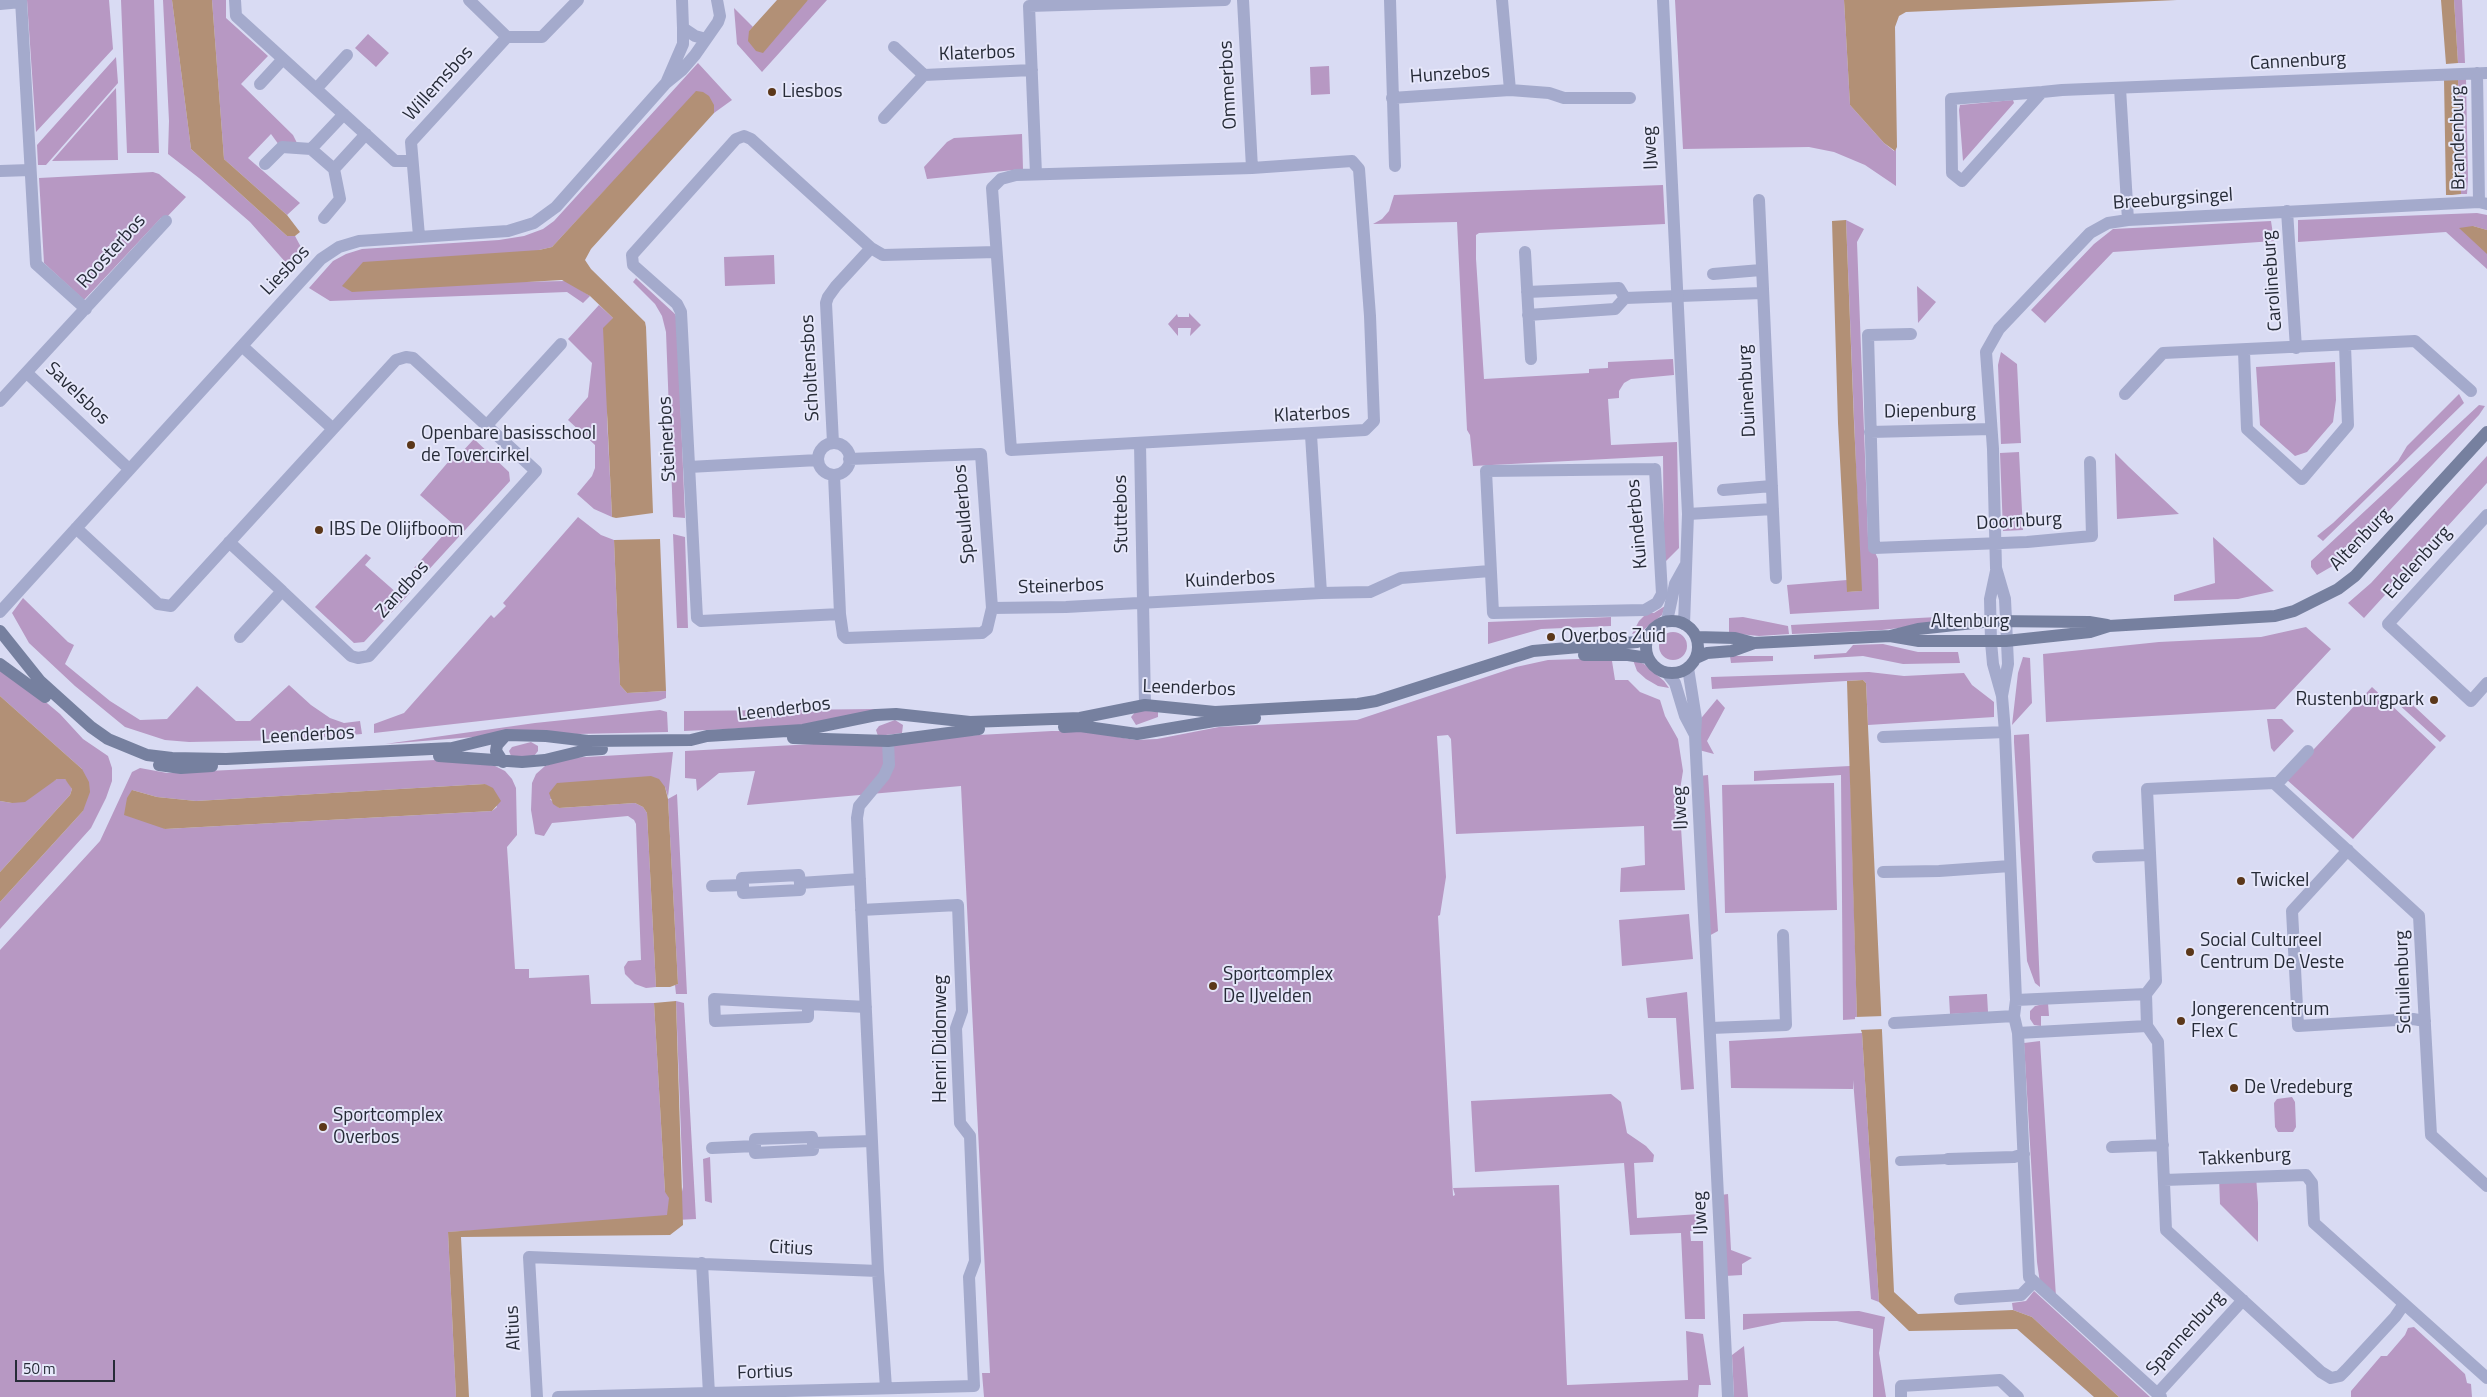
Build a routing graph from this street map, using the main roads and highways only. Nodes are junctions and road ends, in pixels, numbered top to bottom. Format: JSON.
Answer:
{"nodes":[{"id":1,"x":2487,"y":432,"type":"edge"},
{"id":2,"x":2109,"y":626,"type":"junction"},
{"id":3,"x":2,"y":634,"type":"edge"},
{"id":4,"x":1649,"y":635,"type":"junction"},
{"id":5,"x":1890,"y":636,"type":"junction"},
{"id":6,"x":1696,"y":638,"type":"junction"},
{"id":7,"x":1754,"y":643,"type":"junction"},
{"id":8,"x":0,"y":650,"type":"edge"},
{"id":9,"x":1648,"y":658,"type":"junction"},
{"id":10,"x":1692,"y":663,"type":"junction"},
{"id":11,"x":0,"y":664,"type":"edge"},
{"id":12,"x":1166,"y":705,"type":"junction"},
{"id":13,"x":1118,"y":710,"type":"junction"},
{"id":14,"x":912,"y":714,"type":"junction"},
{"id":15,"x":876,"y":715,"type":"junction"},
{"id":16,"x":1162,"y":731,"type":"junction"},
{"id":17,"x":1123,"y":732,"type":"junction"},
{"id":18,"x":506,"y":735,"type":"junction"},
{"id":19,"x":546,"y":736,"type":"junction"},
{"id":20,"x":913,"y":738,"type":"junction"},
{"id":21,"x":691,"y":740,"type":"junction"},
{"id":22,"x":868,"y":741,"type":"junction"},
{"id":23,"x":664,"y":742,"type":"junction"},
{"id":24,"x":545,"y":760,"type":"junction"},
{"id":25,"x":503,"y":762,"type":"junction"}],
"edges":[{"from":1,"to":2,"type":"main road","name":"Altenburg"},
{"from":2,"to":5,"type":"main road","name":"Altenburg"},
{"from":2,"to":5,"type":"main road","name":"Altenburg"},
{"from":3,"to":8,"type":"main road"},
{"from":3,"to":18,"type":"main road","name":"Leenderbos"},
{"from":4,"to":6,"type":"main road"},
{"from":4,"to":9,"type":"main road"},
{"from":4,"to":12,"type":"main road","name":"Leenderbos"},
{"from":5,"to":7,"type":"main road","name":"Altenburg"},
{"from":6,"to":7,"type":"main road","name":"Altenburg"},
{"from":6,"to":10,"type":"main road"},
{"from":7,"to":10,"type":"main road","name":"Altenburg"},
{"from":9,"to":10,"type":"main road"},
{"from":9,"to":16,"type":"main road","name":"Leenderbos"},
{"from":11,"to":25,"type":"main road","name":"Leenderbos"},
{"from":12,"to":13,"type":"main road","name":"Leenderbos"},
{"from":12,"to":16,"type":"main road"},
{"from":13,"to":14,"type":"main road","name":"Leenderbos"},
{"from":13,"to":17,"type":"main road"},
{"from":14,"to":15,"type":"main road","name":"Leenderbos"},
{"from":14,"to":20,"type":"main road"},
{"from":15,"to":21,"type":"main road","name":"Leenderbos"},
{"from":15,"to":22,"type":"main road"},
{"from":16,"to":17,"type":"main road","name":"Leenderbos"},
{"from":17,"to":20,"type":"main road","name":"Leenderbos"},
{"from":18,"to":19,"type":"main road","name":"Leenderbos"},
{"from":18,"to":25,"type":"main road"},
{"from":19,"to":23,"type":"main road","name":"Leenderbos"},
{"from":19,"to":24,"type":"main road"},
{"from":20,"to":22,"type":"main road","name":"Leenderbos"},
{"from":21,"to":22,"type":"main road","name":"Leenderbos"},
{"from":21,"to":23,"type":"main road","name":"Leenderbos"},
{"from":23,"to":24,"type":"main road","name":"Leenderbos"},
{"from":24,"to":25,"type":"main road","name":"Leenderbos"}]}
